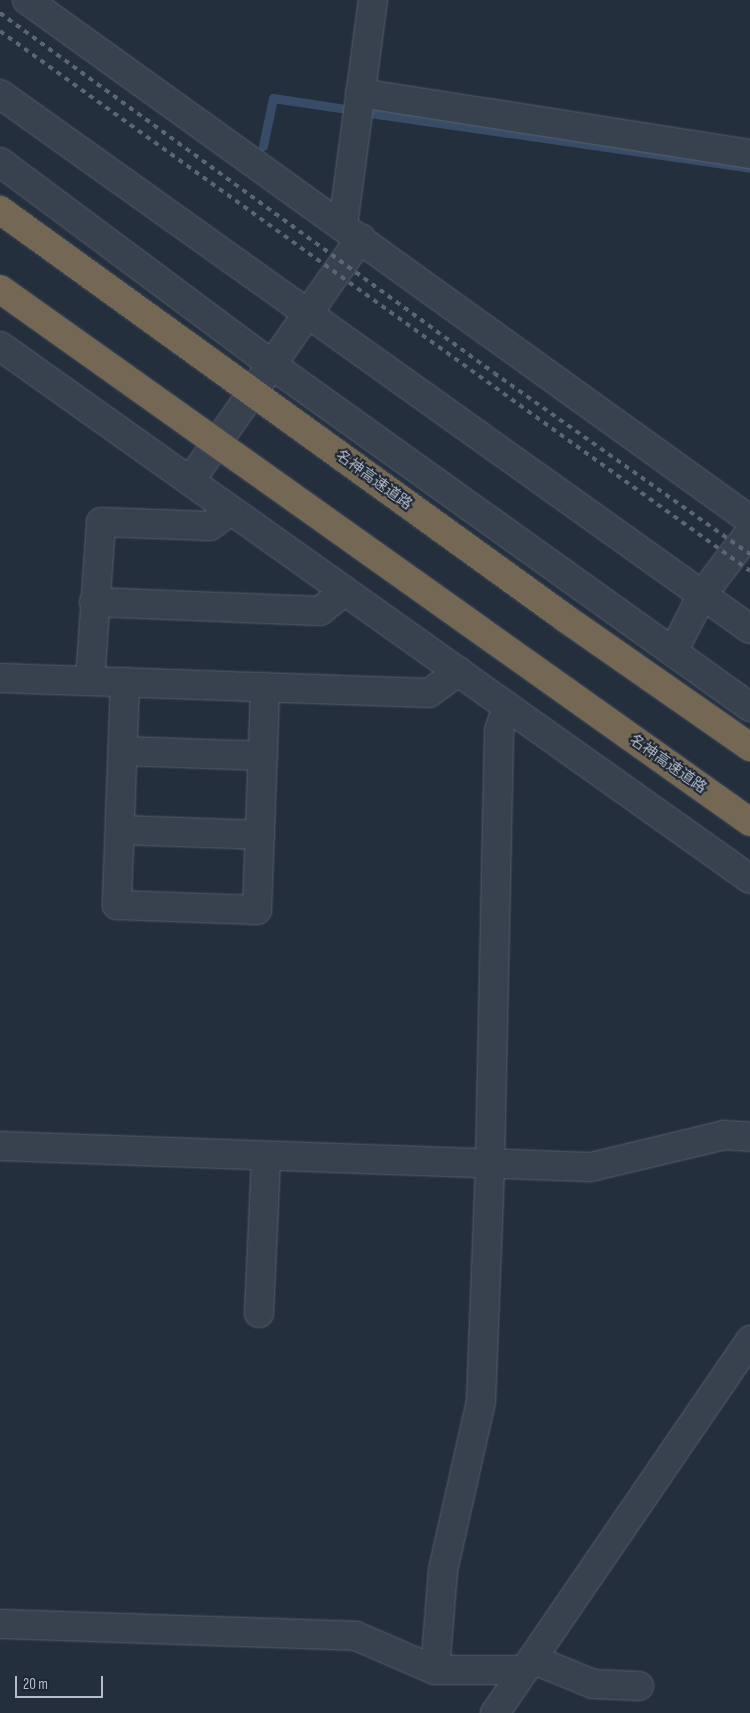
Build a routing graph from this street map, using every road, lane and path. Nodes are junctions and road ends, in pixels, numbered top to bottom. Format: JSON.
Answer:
{"nodes":[{"id":1,"x":28,"y":0,"type":"edge"},
{"id":2,"x":373,"y":0,"type":"edge"},
{"id":3,"x":360,"y":93,"type":"junction"},
{"id":4,"x":0,"y":94,"type":"edge"},
{"id":5,"x":750,"y":154,"type":"edge"},
{"id":6,"x":0,"y":162,"type":"edge"},
{"id":7,"x":0,"y":210,"type":"edge"},
{"id":8,"x":352,"y":231,"type":"junction"},
{"id":9,"x":0,"y":289,"type":"edge"},
{"id":10,"x":308,"y":314,"type":"junction"},
{"id":11,"x":0,"y":346,"type":"edge"},
{"id":12,"x":272,"y":365,"type":"junction"},
{"id":13,"x":190,"y":481,"type":"junction"},
{"id":14,"x":231,"y":510,"type":"junction"},
{"id":15,"x":750,"y":520,"type":"edge"},
{"id":16,"x":750,"y":532,"type":"edge"},
{"id":17,"x":345,"y":590,"type":"junction"},
{"id":18,"x":702,"y":595,"type":"junction"},
{"id":19,"x":94,"y":602,"type":"junction"},
{"id":20,"x":750,"y":630,"type":"edge"},
{"id":21,"x":673,"y":652,"type":"junction"},
{"id":22,"x":459,"y":671,"type":"junction"},
{"id":23,"x":0,"y":678,"type":"edge"},
{"id":24,"x":90,"y":681,"type":"junction"},
{"id":25,"x":125,"y":682,"type":"junction"},
{"id":26,"x":265,"y":687,"type":"junction"},
{"id":27,"x":507,"y":706,"type":"junction"},
{"id":28,"x":750,"y":707,"type":"edge"},
{"id":29,"x":750,"y":747,"type":"edge"},
{"id":30,"x":123,"y":751,"type":"junction"},
{"id":31,"x":263,"y":756,"type":"junction"},
{"id":32,"x":750,"y":822,"type":"edge"},
{"id":33,"x":120,"y":830,"type":"junction"},
{"id":34,"x":260,"y":835,"type":"junction"},
{"id":35,"x":750,"y":879,"type":"edge"},
{"id":36,"x":750,"y":1137,"type":"edge"},
{"id":37,"x":0,"y":1146,"type":"edge"},
{"id":38,"x":266,"y":1156,"type":"junction"},
{"id":39,"x":490,"y":1164,"type":"junction"},
{"id":40,"x":259,"y":1314,"type":"dead end"},
{"id":41,"x":750,"y":1340,"type":"edge"},
{"id":42,"x":0,"y":1624,"type":"edge"},
{"id":43,"x":528,"y":1665,"type":"junction"},
{"id":44,"x":435,"y":1670,"type":"junction"},
{"id":45,"x":639,"y":1686,"type":"dead end"},
{"id":46,"x":495,"y":1713,"type":"edge"}],
"edges":[{"from":1,"to":8,"type":"street"},
{"from":2,"to":3,"type":"street"},
{"from":3,"to":5,"type":"street"},
{"from":3,"to":8,"type":"street"},
{"from":4,"to":10,"type":"street"},
{"from":6,"to":12,"type":"street"},
{"from":7,"to":29,"type":"highway","name":"名神高速道路","bridge":true},
{"from":8,"to":10,"type":"street"},
{"from":8,"to":15,"type":"street"},
{"from":9,"to":32,"type":"highway","name":"名神高速道路","bridge":true},
{"from":10,"to":12,"type":"street"},
{"from":10,"to":18,"type":"street"},
{"from":11,"to":13,"type":"street"},
{"from":12,"to":13,"type":"street"},
{"from":12,"to":21,"type":"street"},
{"from":13,"to":14,"type":"street"},
{"from":14,"to":17,"type":"street"},
{"from":14,"to":19,"type":"street"},
{"from":16,"to":18,"type":"street"},
{"from":17,"to":19,"type":"street"},
{"from":17,"to":22,"type":"street"},
{"from":18,"to":20,"type":"street"},
{"from":18,"to":21,"type":"street"},
{"from":19,"to":24,"type":"street"},
{"from":21,"to":28,"type":"street"},
{"from":22,"to":26,"type":"street"},
{"from":22,"to":27,"type":"street"},
{"from":23,"to":24,"type":"street"},
{"from":24,"to":25,"type":"street"},
{"from":25,"to":26,"type":"street"},
{"from":25,"to":30,"type":"street"},
{"from":26,"to":31,"type":"street"},
{"from":27,"to":35,"type":"street"},
{"from":27,"to":39,"type":"street"},
{"from":30,"to":31,"type":"street"},
{"from":30,"to":33,"type":"street"},
{"from":31,"to":34,"type":"street"},
{"from":33,"to":34,"type":"street"},
{"from":33,"to":34,"type":"street"},
{"from":36,"to":39,"type":"street"},
{"from":37,"to":38,"type":"street"},
{"from":38,"to":39,"type":"street"},
{"from":38,"to":40,"type":"street"},
{"from":39,"to":44,"type":"street"},
{"from":41,"to":43,"type":"street"},
{"from":42,"to":44,"type":"street"},
{"from":43,"to":44,"type":"street"},
{"from":43,"to":45,"type":"street"},
{"from":43,"to":46,"type":"street"}]}
